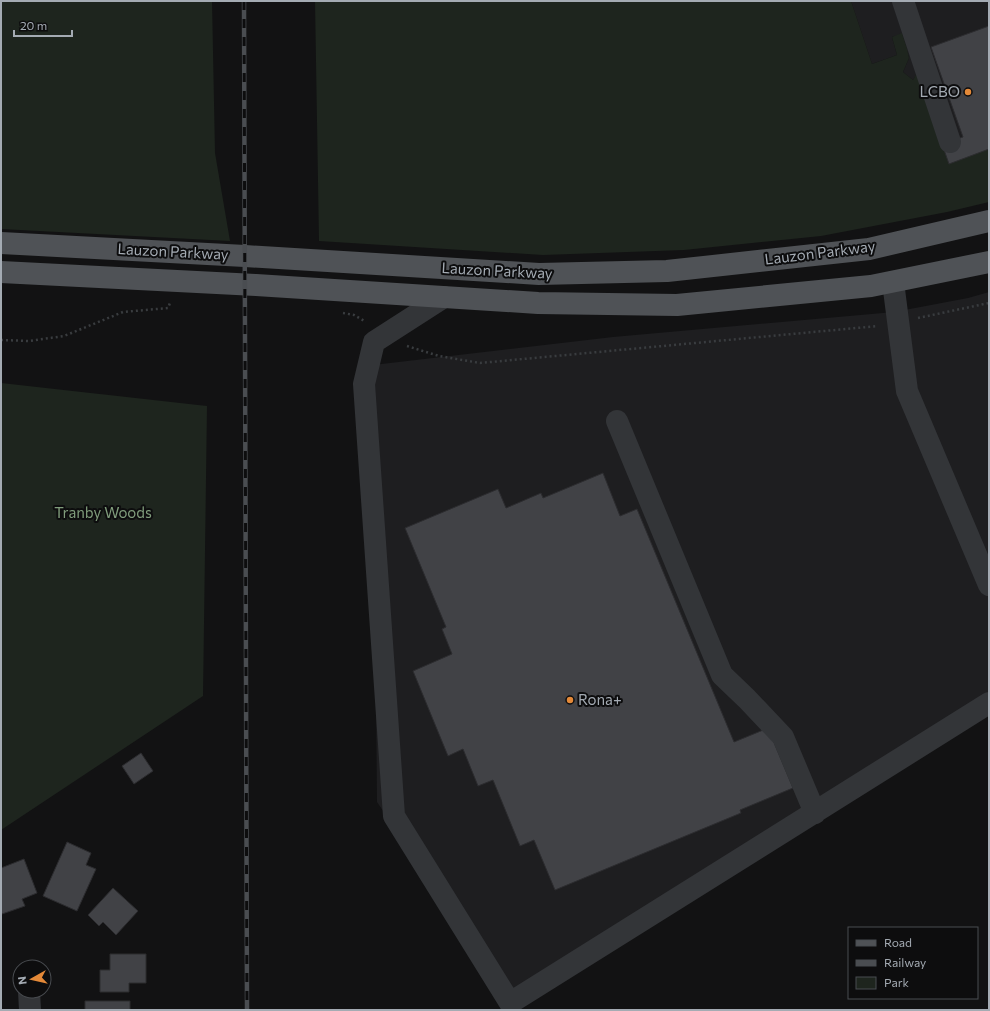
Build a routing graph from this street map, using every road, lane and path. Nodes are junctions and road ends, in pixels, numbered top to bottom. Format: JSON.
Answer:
{"nodes":[{"id":1,"x":903,"y":1,"type":"edge"},
{"id":2,"x":950,"y":142,"type":"dead end"},
{"id":3,"x":989,"y":221,"type":"edge"},
{"id":4,"x":1,"y":243,"type":"edge"},
{"id":5,"x":989,"y":262,"type":"edge"},
{"id":6,"x":1,"y":272,"type":"edge"},
{"id":7,"x":893,"y":282,"type":"junction"},
{"id":8,"x":444,"y":297,"type":"junction"},
{"id":9,"x":989,"y":303,"type":"edge"},
{"id":10,"x":168,"y":308,"type":"dead end"},
{"id":11,"x":341,"y":312,"type":"dead end"},
{"id":12,"x":899,"y":322,"type":"junction"},
{"id":13,"x":387,"y":335,"type":"junction"},
{"id":14,"x":1,"y":340,"type":"edge"},
{"id":15,"x":617,"y":421,"type":"dead end"},
{"id":16,"x":989,"y":585,"type":"edge"},
{"id":17,"x":989,"y":703,"type":"edge"},
{"id":18,"x":815,"y":813,"type":"junction"},
{"id":19,"x":29,"y":999,"type":"edge"},
{"id":20,"x":30,"y":1010,"type":"edge"}],
"edges":[{"from":1,"to":2,"type":"street"},
{"from":3,"to":4,"type":"main road","name":"Lauzon Parkway"},
{"from":5,"to":7,"type":"main road","name":"Lauzon Parkway"},
{"from":6,"to":8,"type":"main road","name":"Lauzon Parkway"},
{"from":7,"to":8,"type":"main road","name":"Lauzon Parkway"},
{"from":7,"to":12,"type":"street"},
{"from":8,"to":13,"type":"street"},
{"from":9,"to":12,"type":"path"},
{"from":10,"to":14,"type":"path"},
{"from":11,"to":13,"type":"path"},
{"from":12,"to":13,"type":"path"},
{"from":12,"to":16,"type":"street"},
{"from":13,"to":18,"type":"street"},
{"from":15,"to":18,"type":"street"},
{"from":17,"to":18,"type":"street"},
{"from":19,"to":20,"type":"street"}]}
